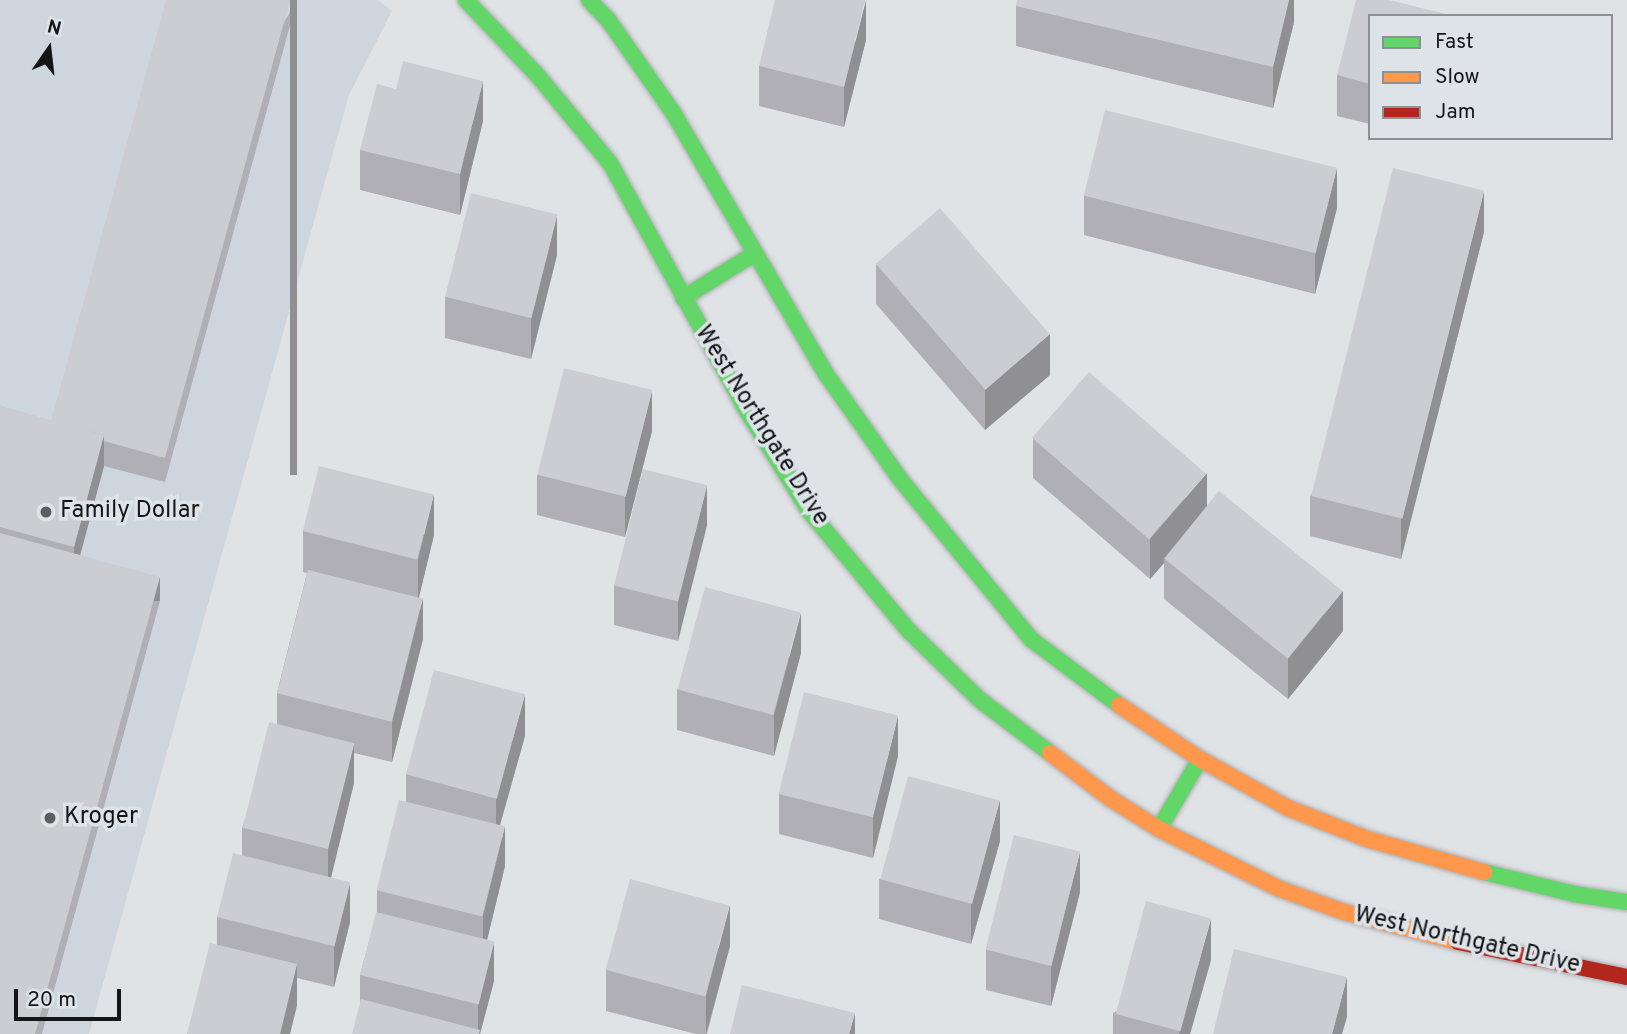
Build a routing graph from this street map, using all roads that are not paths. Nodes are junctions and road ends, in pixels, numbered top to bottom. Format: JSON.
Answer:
{"nodes":[{"id":1,"x":466,"y":0,"type":"edge"},
{"id":2,"x":589,"y":0,"type":"edge"},
{"id":3,"x":754,"y":254,"type":"junction"},
{"id":4,"x":683,"y":298,"type":"junction"},
{"id":5,"x":1200,"y":759,"type":"junction"},
{"id":6,"x":1158,"y":829,"type":"junction"},
{"id":7,"x":1627,"y":902,"type":"edge"},
{"id":8,"x":1627,"y":977,"type":"edge"}],
"edges":[{"from":1,"to":4,"type":"main road","name":"West Northgate Drive"},
{"from":2,"to":3,"type":"main road"},
{"from":3,"to":4,"type":"main road"},
{"from":3,"to":5,"type":"main road"},
{"from":4,"to":6,"type":"main road","name":"West Northgate Drive"},
{"from":5,"to":6,"type":"main road"},
{"from":5,"to":7,"type":"main road"},
{"from":6,"to":8,"type":"main road","name":"West Northgate Drive"}]}
